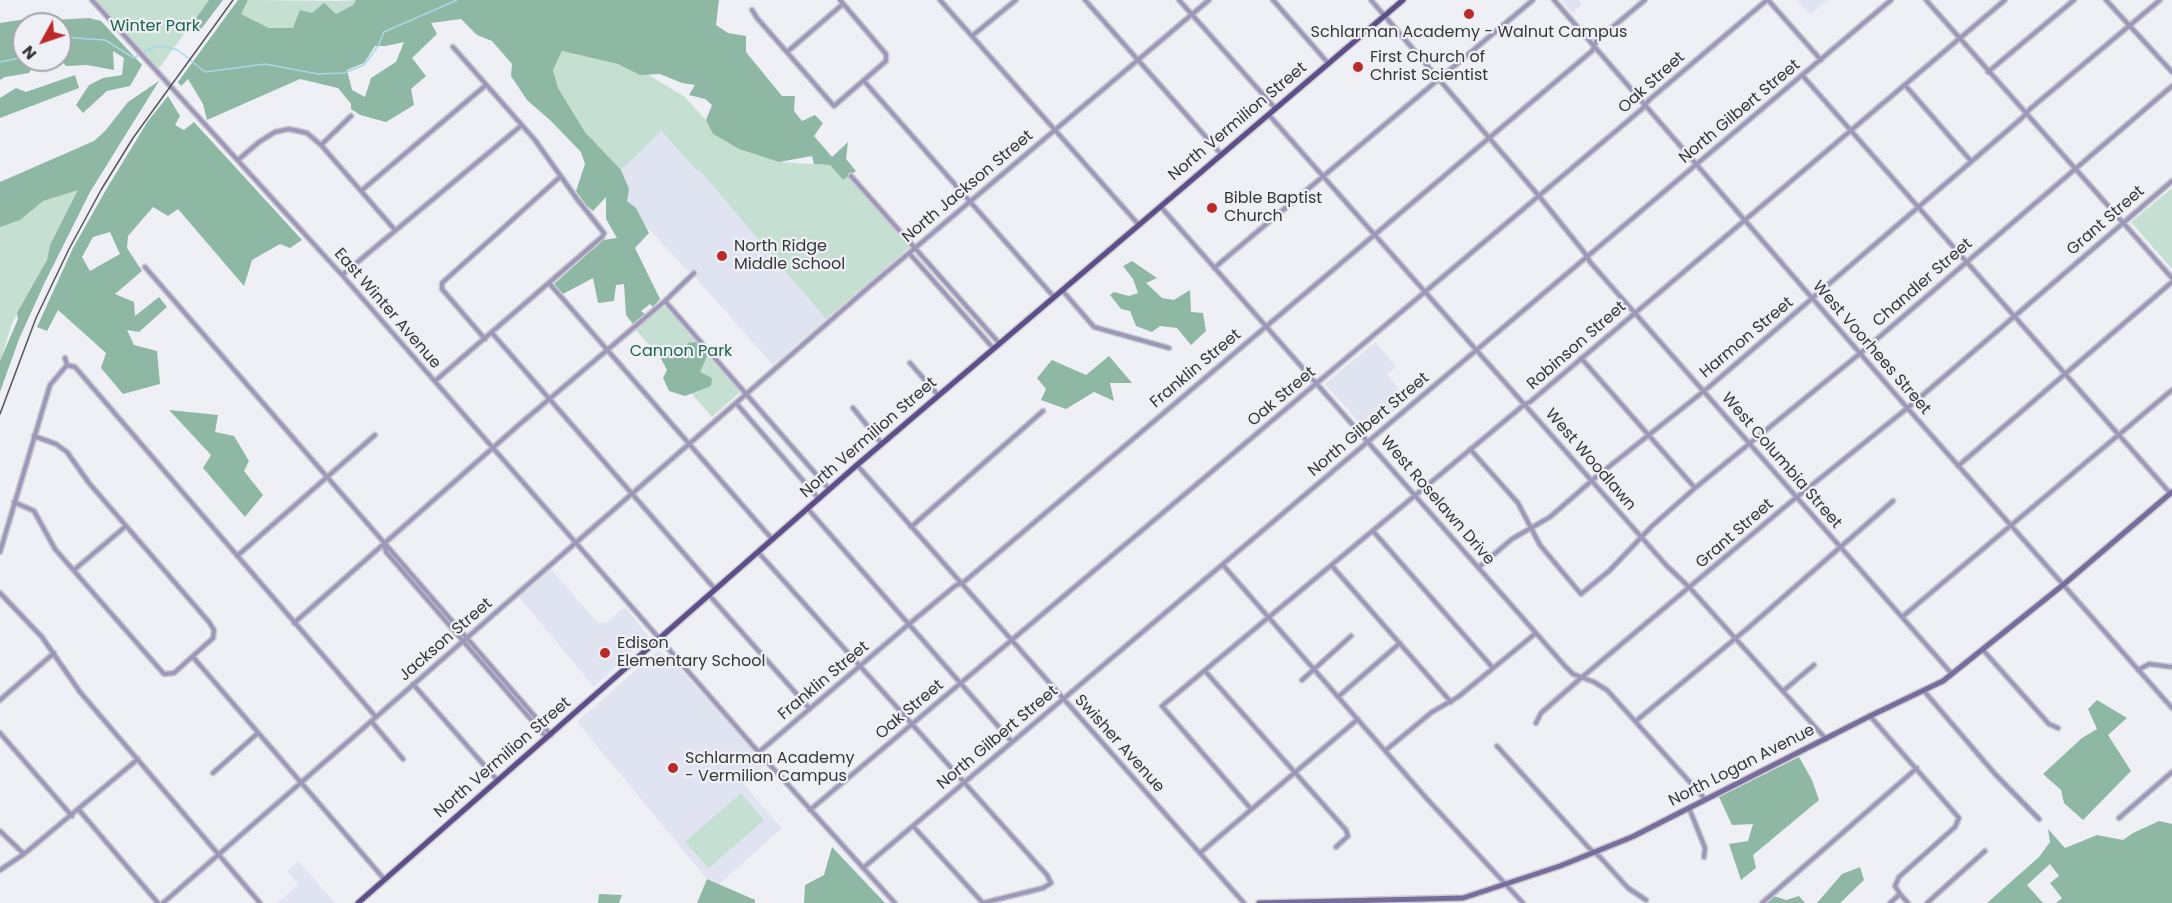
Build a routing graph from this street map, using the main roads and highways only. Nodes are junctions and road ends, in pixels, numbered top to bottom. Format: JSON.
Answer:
{"nodes":[{"id":1,"x":1403,"y":0,"type":"edge"},
{"id":2,"x":358,"y":903,"type":"edge"}],
"edges":[{"from":1,"to":2,"type":"main road","name":"North Vermilion Street"}]}
